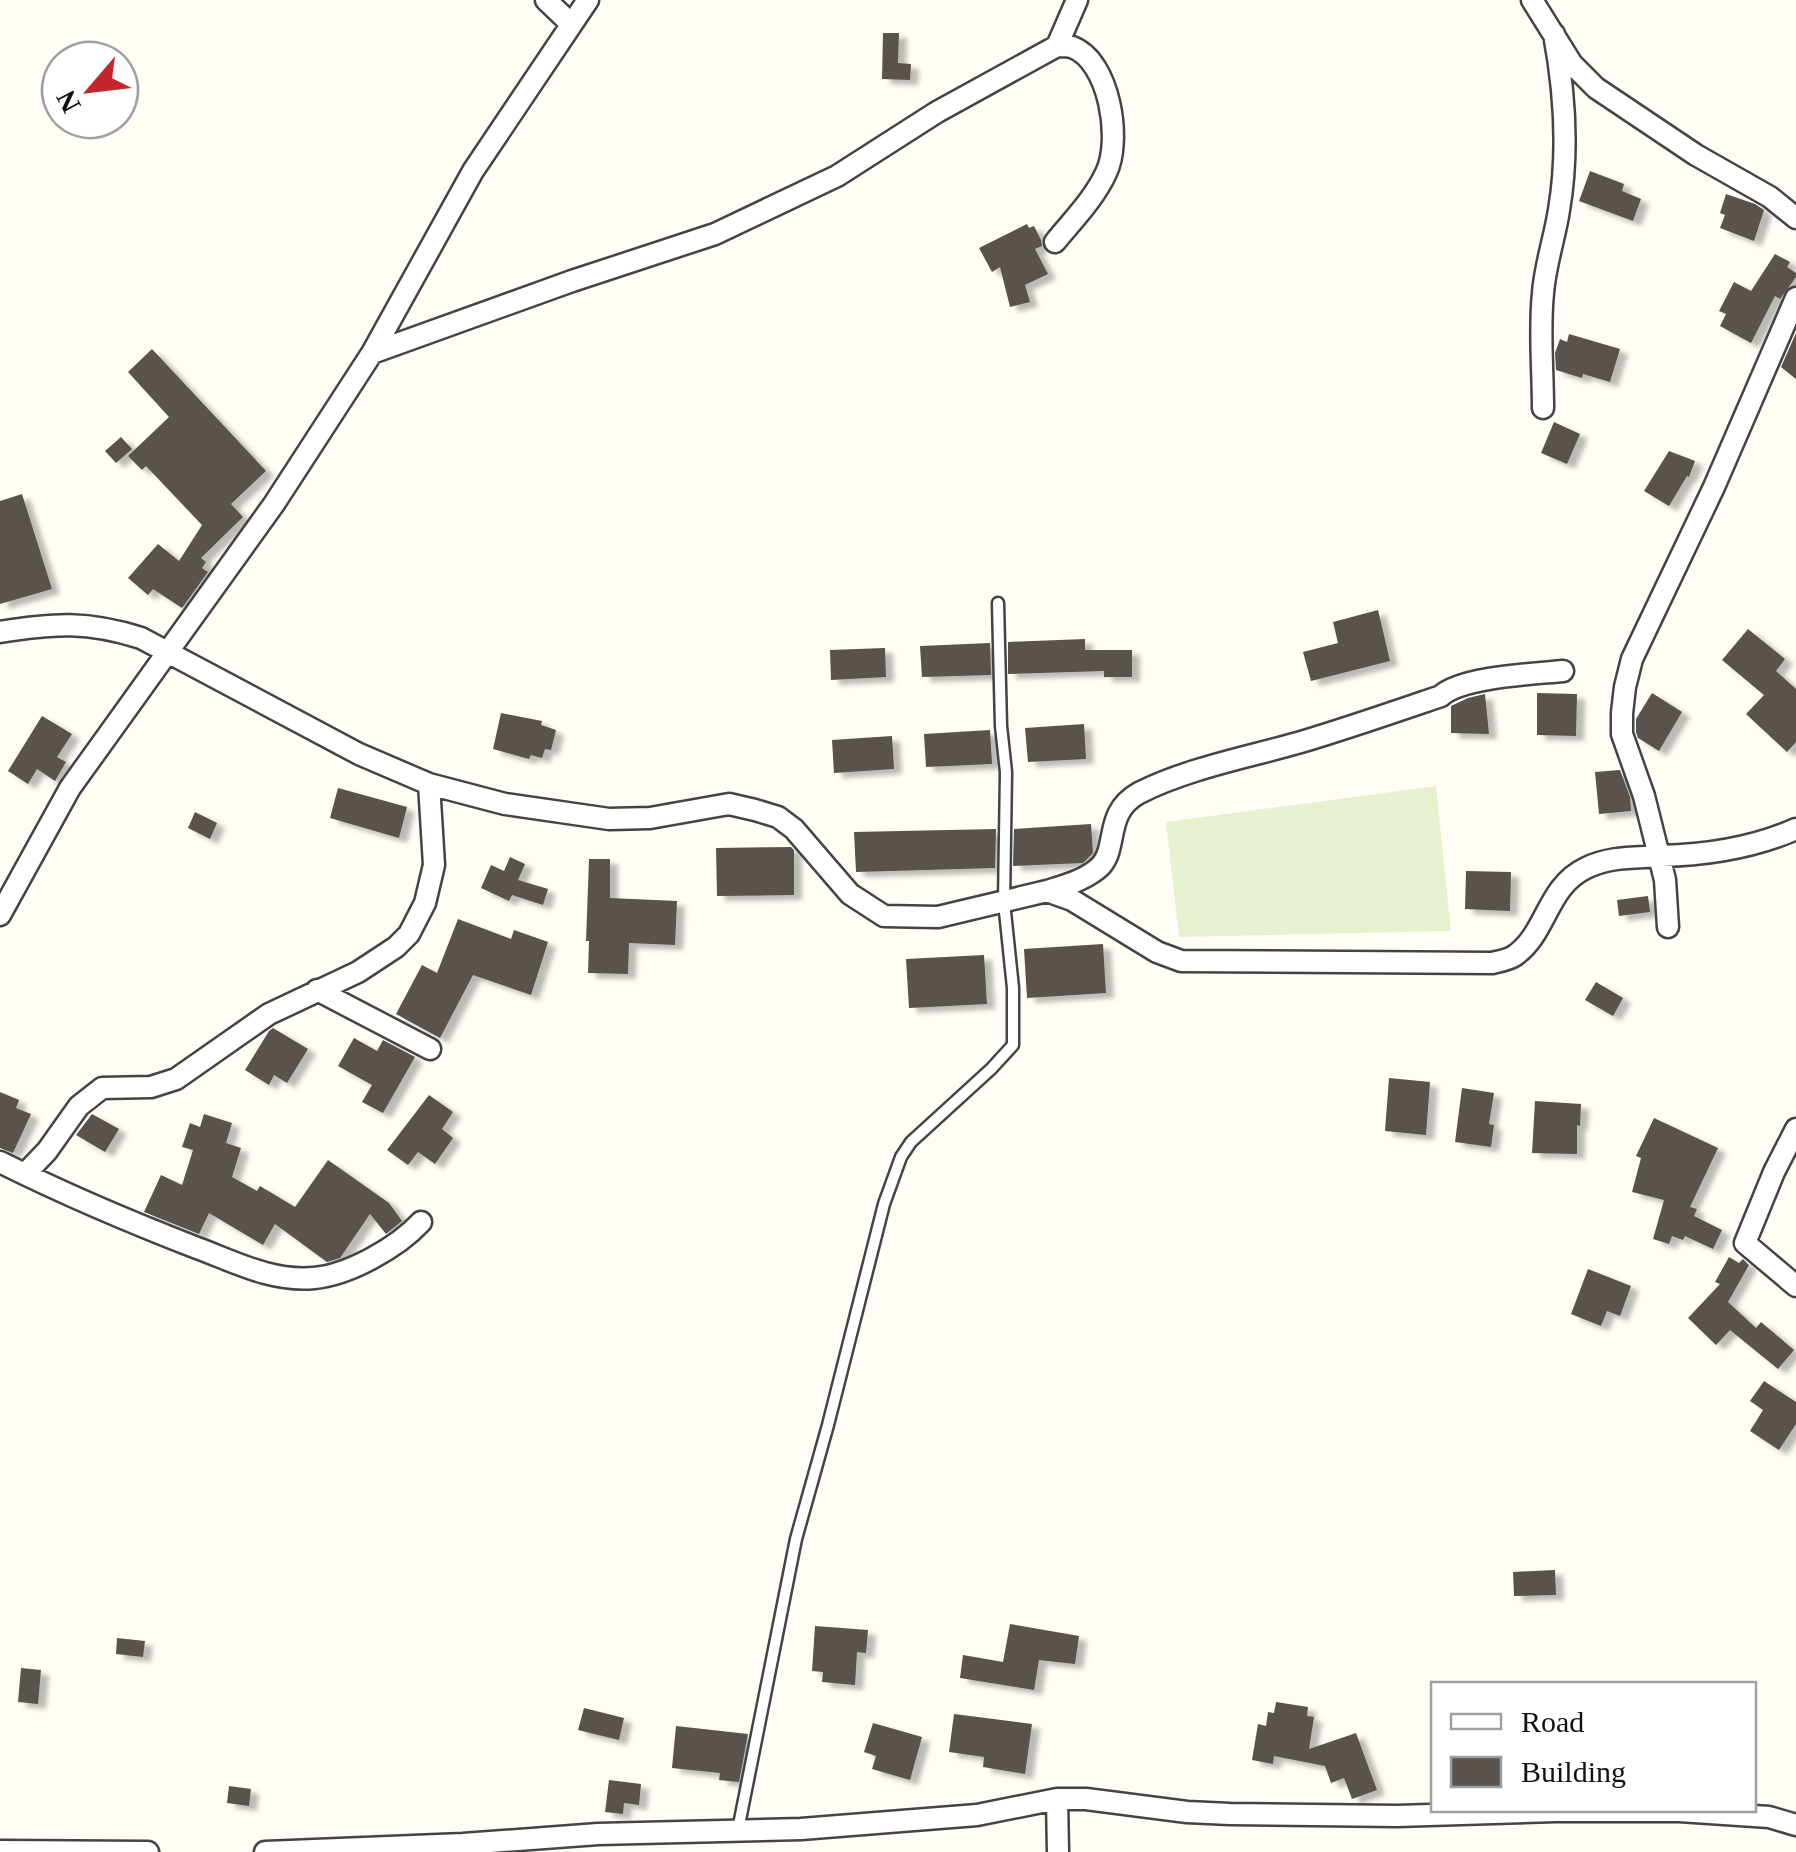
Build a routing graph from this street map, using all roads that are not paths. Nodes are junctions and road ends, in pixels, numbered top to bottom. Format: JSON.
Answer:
{"nodes":[{"id":1,"x":546,"y":0,"type":"edge"},
{"id":2,"x":588,"y":0,"type":"edge"},
{"id":3,"x":1076,"y":0,"type":"edge"},
{"id":4,"x":1532,"y":0,"type":"edge"},
{"id":5,"x":571,"y":24,"type":"junction"},
{"id":6,"x":1554,"y":34,"type":"junction"},
{"id":7,"x":1056,"y":46,"type":"junction"},
{"id":8,"x":1796,"y":218,"type":"edge"},
{"id":9,"x":1054,"y":242,"type":"dead end"},
{"id":10,"x":1796,"y":298,"type":"edge"},
{"id":11,"x":372,"y":353,"type":"junction"},
{"id":12,"x":1543,"y":408,"type":"dead end"},
{"id":13,"x":998,"y":603,"type":"dead end"},
{"id":14,"x":0,"y":632,"type":"edge"},
{"id":15,"x":168,"y":654,"type":"junction"},
{"id":16,"x":1562,"y":671,"type":"dead end"},
{"id":17,"x":429,"y":784,"type":"junction"},
{"id":18,"x":1796,"y":829,"type":"edge"},
{"id":19,"x":1659,"y":856,"type":"junction"},
{"id":20,"x":1046,"y":891,"type":"junction"},
{"id":21,"x":1004,"y":902,"type":"junction"},
{"id":22,"x":0,"y":915,"type":"edge"},
{"id":23,"x":1668,"y":926,"type":"dead end"},
{"id":24,"x":317,"y":990,"type":"junction"},
{"id":25,"x":430,"y":1049,"type":"dead end"},
{"id":26,"x":1796,"y":1129,"type":"edge"},
{"id":27,"x":0,"y":1162,"type":"edge"},
{"id":28,"x":25,"y":1174,"type":"junction"},
{"id":29,"x":420,"y":1222,"type":"dead end"},
{"id":30,"x":1796,"y":1286,"type":"edge"},
{"id":31,"x":1057,"y":1799,"type":"junction"},
{"id":32,"x":1527,"y":1812,"type":"edge"},
{"id":33,"x":1693,"y":1812,"type":"edge"},
{"id":34,"x":1796,"y":1826,"type":"edge"},
{"id":35,"x":738,"y":1830,"type":"junction"},
{"id":36,"x":0,"y":1851,"type":"edge"},
{"id":37,"x":148,"y":1852,"type":"edge"},
{"id":38,"x":264,"y":1852,"type":"edge"},
{"id":39,"x":732,"y":1852,"type":"edge"},
{"id":40,"x":1058,"y":1852,"type":"edge"}],
"edges":[{"from":1,"to":5,"type":"street"},
{"from":2,"to":5,"type":"street"},
{"from":3,"to":7,"type":"street"},
{"from":4,"to":6,"type":"street"},
{"from":5,"to":11,"type":"street"},
{"from":6,"to":8,"type":"street"},
{"from":6,"to":12,"type":"street"},
{"from":7,"to":9,"type":"street"},
{"from":7,"to":11,"type":"street"},
{"from":10,"to":19,"type":"street"},
{"from":11,"to":15,"type":"street"},
{"from":13,"to":21,"type":"lane"},
{"from":14,"to":15,"type":"street"},
{"from":15,"to":17,"type":"street"},
{"from":15,"to":22,"type":"street"},
{"from":16,"to":20,"type":"street"},
{"from":17,"to":21,"type":"street"},
{"from":17,"to":24,"type":"street"},
{"from":18,"to":19,"type":"street"},
{"from":19,"to":20,"type":"street"},
{"from":19,"to":23,"type":"street"},
{"from":20,"to":21,"type":"street"},
{"from":21,"to":35,"type":"lane"},
{"from":24,"to":25,"type":"street"},
{"from":24,"to":28,"type":"street"},
{"from":26,"to":30,"type":"street"},
{"from":27,"to":28,"type":"street"},
{"from":28,"to":29,"type":"street"},
{"from":31,"to":32,"type":"street"},
{"from":31,"to":35,"type":"street"},
{"from":31,"to":40,"type":"street"},
{"from":33,"to":34,"type":"street"},
{"from":35,"to":38,"type":"street"},
{"from":35,"to":39,"type":"street"},
{"from":36,"to":37,"type":"street"}]}
